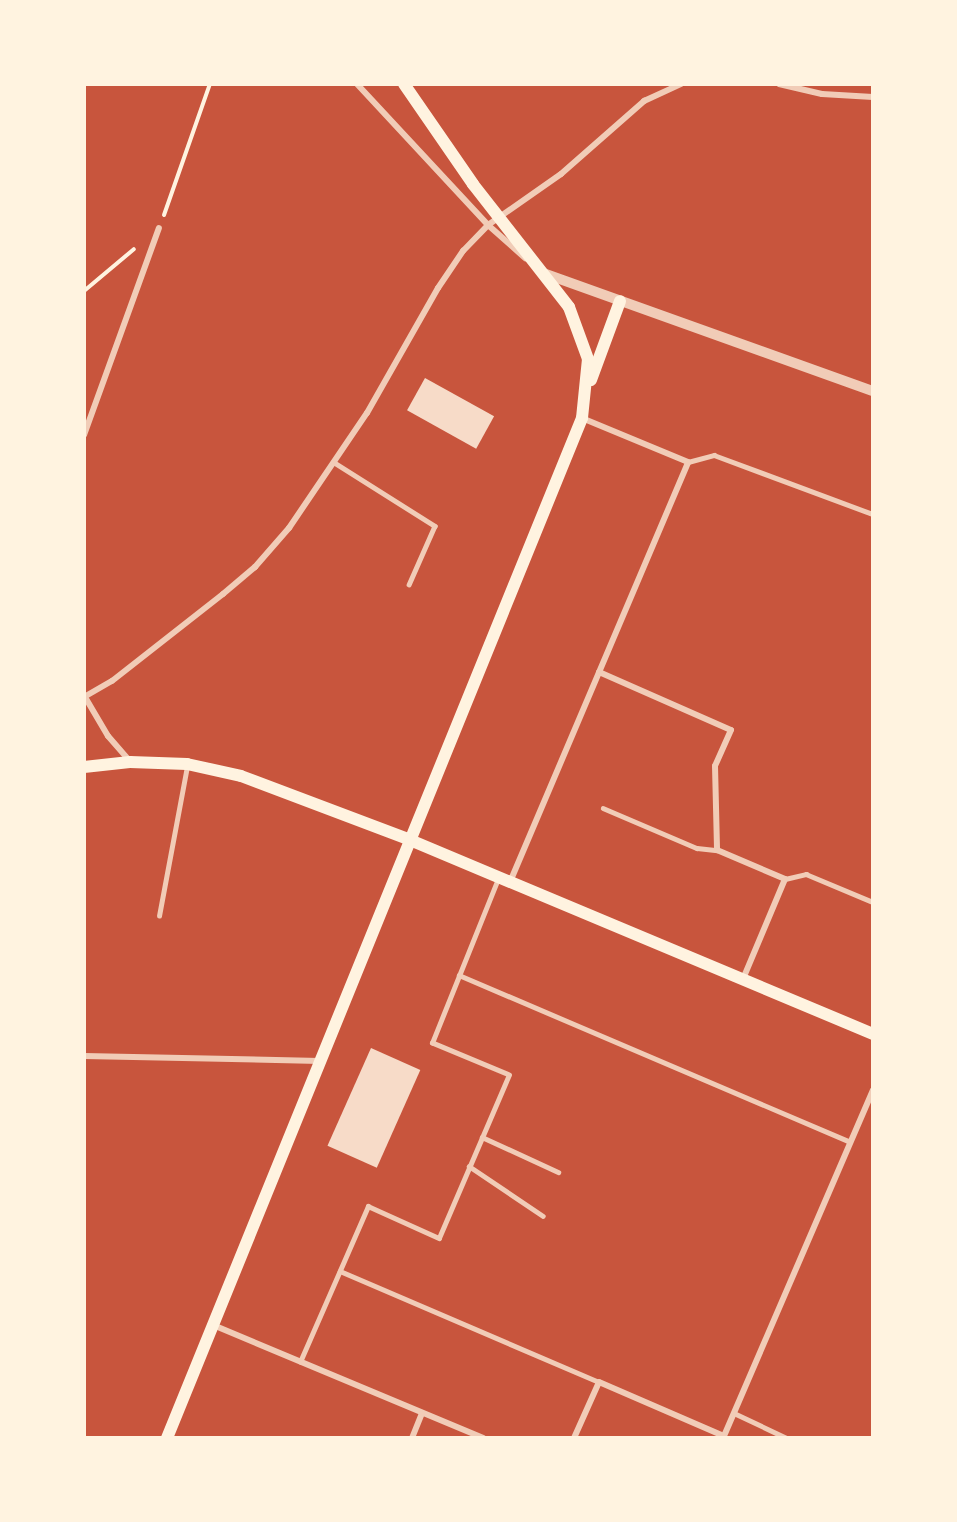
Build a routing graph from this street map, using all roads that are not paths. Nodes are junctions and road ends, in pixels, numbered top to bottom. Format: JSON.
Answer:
{"nodes":[{"id":1,"x":357,"y":84,"type":"edge"},
{"id":2,"x":404,"y":84,"type":"edge"},
{"id":3,"x":681,"y":84,"type":"edge"},
{"id":4,"x":779,"y":84,"type":"edge"},
{"id":5,"x":873,"y":97,"type":"edge"},
{"id":6,"x":493,"y":221,"type":"junction"},
{"id":7,"x":159,"y":228,"type":"road end"},
{"id":8,"x":543,"y":273,"type":"junction"},
{"id":9,"x":620,"y":301,"type":"junction"},
{"id":10,"x":587,"y":389,"type":"junction"},
{"id":11,"x":873,"y":391,"type":"edge"},
{"id":12,"x":582,"y":418,"type":"junction"},
{"id":13,"x":84,"y":435,"type":"edge"},
{"id":14,"x":688,"y":462,"type":"junction"},
{"id":15,"x":335,"y":463,"type":"junction"},
{"id":16,"x":873,"y":514,"type":"edge"},
{"id":17,"x":409,"y":585,"type":"dead end"},
{"id":18,"x":599,"y":672,"type":"junction"},
{"id":19,"x":85,"y":697,"type":"edge"},
{"id":20,"x":130,"y":762,"type":"junction"},
{"id":21,"x":187,"y":764,"type":"junction"},
{"id":22,"x":84,"y":767,"type":"edge"},
{"id":23,"x":603,"y":808,"type":"dead end"},
{"id":24,"x":410,"y":840,"type":"junction"},
{"id":25,"x":717,"y":850,"type":"junction"},
{"id":26,"x":504,"y":879,"type":"junction"},
{"id":27,"x":785,"y":879,"type":"junction"},
{"id":28,"x":873,"y":902,"type":"edge"},
{"id":29,"x":159,"y":916,"type":"dead end"},
{"id":30,"x":459,"y":975,"type":"junction"},
{"id":31,"x":742,"y":980,"type":"junction"},
{"id":32,"x":873,"y":1034,"type":"edge"},
{"id":33,"x":84,"y":1056,"type":"edge"},
{"id":34,"x":321,"y":1061,"type":"junction"},
{"id":35,"x":873,"y":1090,"type":"edge"},
{"id":36,"x":482,"y":1137,"type":"junction"},
{"id":37,"x":850,"y":1142,"type":"junction"},
{"id":38,"x":469,"y":1166,"type":"junction"},
{"id":39,"x":558,"y":1172,"type":"dead end"},
{"id":40,"x":543,"y":1216,"type":"dead end"},
{"id":41,"x":340,"y":1271,"type":"junction"},
{"id":42,"x":213,"y":1325,"type":"junction"},
{"id":43,"x":300,"y":1362,"type":"junction"},
{"id":44,"x":599,"y":1382,"type":"junction"},
{"id":45,"x":422,"y":1413,"type":"junction"},
{"id":46,"x":734,"y":1413,"type":"junction"},
{"id":47,"x":167,"y":1438,"type":"edge"},
{"id":48,"x":412,"y":1438,"type":"edge"},
{"id":49,"x":483,"y":1438,"type":"edge"},
{"id":50,"x":574,"y":1438,"type":"edge"},
{"id":51,"x":787,"y":1438,"type":"edge"}],
"edges":[{"from":1,"to":6,"type":"street"},
{"from":2,"to":6,"type":"main road"},
{"from":3,"to":6,"type":"street"},
{"from":4,"to":5,"type":"street"},
{"from":6,"to":8,"type":"main road"},
{"from":6,"to":15,"type":"street"},
{"from":7,"to":13,"type":"street"},
{"from":8,"to":9,"type":"street"},
{"from":8,"to":10,"type":"main road"},
{"from":9,"to":10,"type":"main road"},
{"from":9,"to":11,"type":"street"},
{"from":10,"to":12,"type":"main road"},
{"from":12,"to":14,"type":"street"},
{"from":12,"to":24,"type":"main road"},
{"from":14,"to":16,"type":"lane"},
{"from":14,"to":18,"type":"street"},
{"from":15,"to":17,"type":"lane"},
{"from":15,"to":19,"type":"street"},
{"from":18,"to":25,"type":"street"},
{"from":18,"to":26,"type":"street"},
{"from":19,"to":20,"type":"street"},
{"from":20,"to":21,"type":"main road"},
{"from":20,"to":22,"type":"main road"},
{"from":21,"to":24,"type":"main road"},
{"from":21,"to":29,"type":"lane"},
{"from":23,"to":25,"type":"lane"},
{"from":24,"to":26,"type":"main road"},
{"from":24,"to":34,"type":"main road"},
{"from":25,"to":27,"type":"street"},
{"from":26,"to":30,"type":"lane"},
{"from":26,"to":31,"type":"main road"},
{"from":27,"to":28,"type":"lane"},
{"from":27,"to":31,"type":"street"},
{"from":30,"to":36,"type":"lane"},
{"from":30,"to":37,"type":"lane"},
{"from":31,"to":32,"type":"main road"},
{"from":33,"to":34,"type":"street"},
{"from":34,"to":42,"type":"main road"},
{"from":35,"to":37,"type":"street"},
{"from":36,"to":38,"type":"lane"},
{"from":36,"to":39,"type":"lane"},
{"from":37,"to":46,"type":"street"},
{"from":38,"to":40,"type":"lane"},
{"from":38,"to":41,"type":"lane"},
{"from":41,"to":43,"type":"lane"},
{"from":41,"to":44,"type":"lane"},
{"from":42,"to":43,"type":"street"},
{"from":42,"to":47,"type":"main road"},
{"from":43,"to":45,"type":"street"},
{"from":44,"to":46,"type":"street"},
{"from":44,"to":50,"type":"street"},
{"from":45,"to":48,"type":"street"},
{"from":45,"to":49,"type":"street"},
{"from":46,"to":51,"type":"lane"}]}
